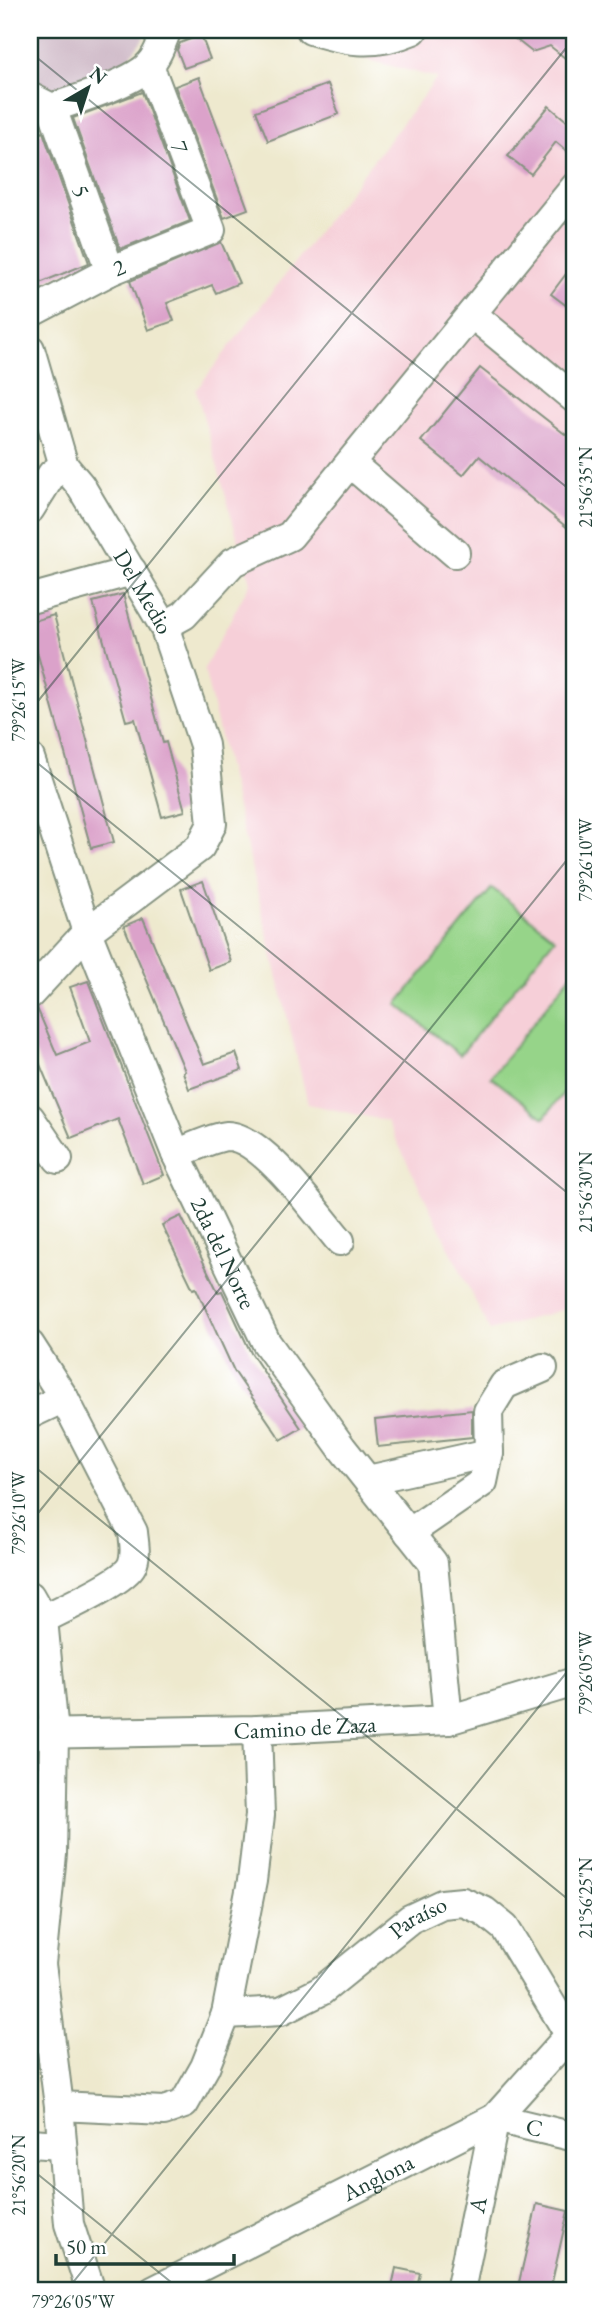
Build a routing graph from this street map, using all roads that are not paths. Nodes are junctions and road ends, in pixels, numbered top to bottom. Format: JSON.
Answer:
{"nodes":[{"id":1,"x":167,"y":30,"type":"edge"},
{"id":2,"x":311,"y":30,"type":"edge"},
{"id":3,"x":413,"y":30,"type":"edge"},
{"id":4,"x":149,"y":65,"type":"junction"},
{"id":5,"x":41,"y":103,"type":"edge"},
{"id":6,"x":575,"y":187,"type":"edge"},
{"id":7,"x":211,"y":230,"type":"joint"},
{"id":8,"x":110,"y":271,"type":"junction"},
{"id":9,"x":30,"y":313,"type":"edge"},
{"id":10,"x":472,"y":314,"type":"junction"},
{"id":11,"x":30,"y":349,"type":"edge"},
{"id":12,"x":36,"y":392,"type":"edge"},
{"id":13,"x":575,"y":399,"type":"edge"},
{"id":14,"x":350,"y":463,"type":"junction"},
{"id":15,"x":64,"y":466,"type":"junction"},
{"id":16,"x":30,"y":509,"type":"edge"},
{"id":17,"x":455,"y":553,"type":"dead end"},
{"id":18,"x":132,"y":571,"type":"junction"},
{"id":19,"x":30,"y":599,"type":"edge"},
{"id":20,"x":164,"y":626,"type":"junction"},
{"id":21,"x":30,"y":758,"type":"edge"},
{"id":22,"x":87,"y":932,"type":"junction"},
{"id":23,"x":30,"y":994,"type":"edge"},
{"id":24,"x":30,"y":1118,"type":"edge"},
{"id":25,"x":176,"y":1154,"type":"junction"},
{"id":26,"x":58,"y":1159,"type":"dead end"},
{"id":27,"x":340,"y":1241,"type":"dead end"},
{"id":28,"x":30,"y":1345,"type":"edge"},
{"id":29,"x":543,"y":1367,"type":"dead end"},
{"id":30,"x":64,"y":1398,"type":"junction"},
{"id":31,"x":30,"y":1414,"type":"edge"},
{"id":32,"x":489,"y":1454,"type":"junction"},
{"id":33,"x":368,"y":1480,"type":"junction"},
{"id":34,"x":410,"y":1533,"type":"junction"},
{"id":35,"x":36,"y":1608,"type":"edge"},
{"id":36,"x":574,"y":1687,"type":"edge"},
{"id":37,"x":448,"y":1720,"type":"junction"},
{"id":38,"x":257,"y":1730,"type":"junction"},
{"id":39,"x":42,"y":1734,"type":"edge"},
{"id":40,"x":35,"y":1965,"type":"edge"},
{"id":41,"x":226,"y":2014,"type":"junction"},
{"id":42,"x":572,"y":2031,"type":"edge"},
{"id":43,"x":59,"y":2106,"type":"junction"},
{"id":44,"x":495,"y":2118,"type":"junction"},
{"id":45,"x":575,"y":2137,"type":"edge"},
{"id":46,"x":30,"y":2143,"type":"edge"},
{"id":47,"x":61,"y":2145,"type":"junction"},
{"id":48,"x":91,"y":2291,"type":"edge"},
{"id":49,"x":153,"y":2291,"type":"edge"},
{"id":50,"x":460,"y":2291,"type":"edge"}],
"edges":[{"from":1,"to":4,"type":"street"},
{"from":2,"to":3,"type":"street"},
{"from":4,"to":5,"type":"street"},
{"from":4,"to":7,"type":"street","name":"7"},
{"from":5,"to":8,"type":"street","name":"5"},
{"from":6,"to":10,"type":"street"},
{"from":7,"to":8,"type":"street","name":"2"},
{"from":8,"to":9,"type":"street","name":"2"},
{"from":10,"to":13,"type":"street"},
{"from":10,"to":14,"type":"street"},
{"from":11,"to":12,"type":"street","name":"Del Medio"},
{"from":12,"to":15,"type":"street","name":"Del Medio"},
{"from":14,"to":17,"type":"street"},
{"from":14,"to":20,"type":"street"},
{"from":15,"to":16,"type":"street"},
{"from":15,"to":18,"type":"street","name":"Del Medio"},
{"from":18,"to":19,"type":"street"},
{"from":18,"to":20,"type":"street","name":"Del Medio"},
{"from":20,"to":22,"type":"street","name":"Del Medio"},
{"from":21,"to":22,"type":"street","name":"2da del Norte"},
{"from":22,"to":23,"type":"street"},
{"from":22,"to":25,"type":"street","name":"2da del Norte"},
{"from":24,"to":26,"type":"street"},
{"from":25,"to":27,"type":"street"},
{"from":25,"to":33,"type":"street","name":"2da del Norte"},
{"from":28,"to":30,"type":"street"},
{"from":29,"to":32,"type":"street"},
{"from":30,"to":31,"type":"street"},
{"from":30,"to":35,"type":"street"},
{"from":32,"to":33,"type":"street"},
{"from":32,"to":34,"type":"street"},
{"from":33,"to":34,"type":"street","name":"2da del Norte"},
{"from":34,"to":37,"type":"street","name":"2da del Norte"},
{"from":35,"to":39,"type":"street"},
{"from":36,"to":37,"type":"street","name":"Camino de Zaza"},
{"from":37,"to":38,"type":"street","name":"Camino de Zaza"},
{"from":38,"to":39,"type":"street","name":"Camino de Zaza"},
{"from":38,"to":41,"type":"street"},
{"from":39,"to":40,"type":"street"},
{"from":40,"to":43,"type":"street"},
{"from":41,"to":42,"type":"street","name":"Paraíso"},
{"from":41,"to":43,"type":"street"},
{"from":42,"to":44,"type":"street","name":"Anglona"},
{"from":43,"to":47,"type":"street"},
{"from":44,"to":45,"type":"street","name":"C"},
{"from":44,"to":49,"type":"street","name":"Anglona"},
{"from":44,"to":50,"type":"street","name":"A"},
{"from":46,"to":47,"type":"street"},
{"from":47,"to":48,"type":"street"}]}
